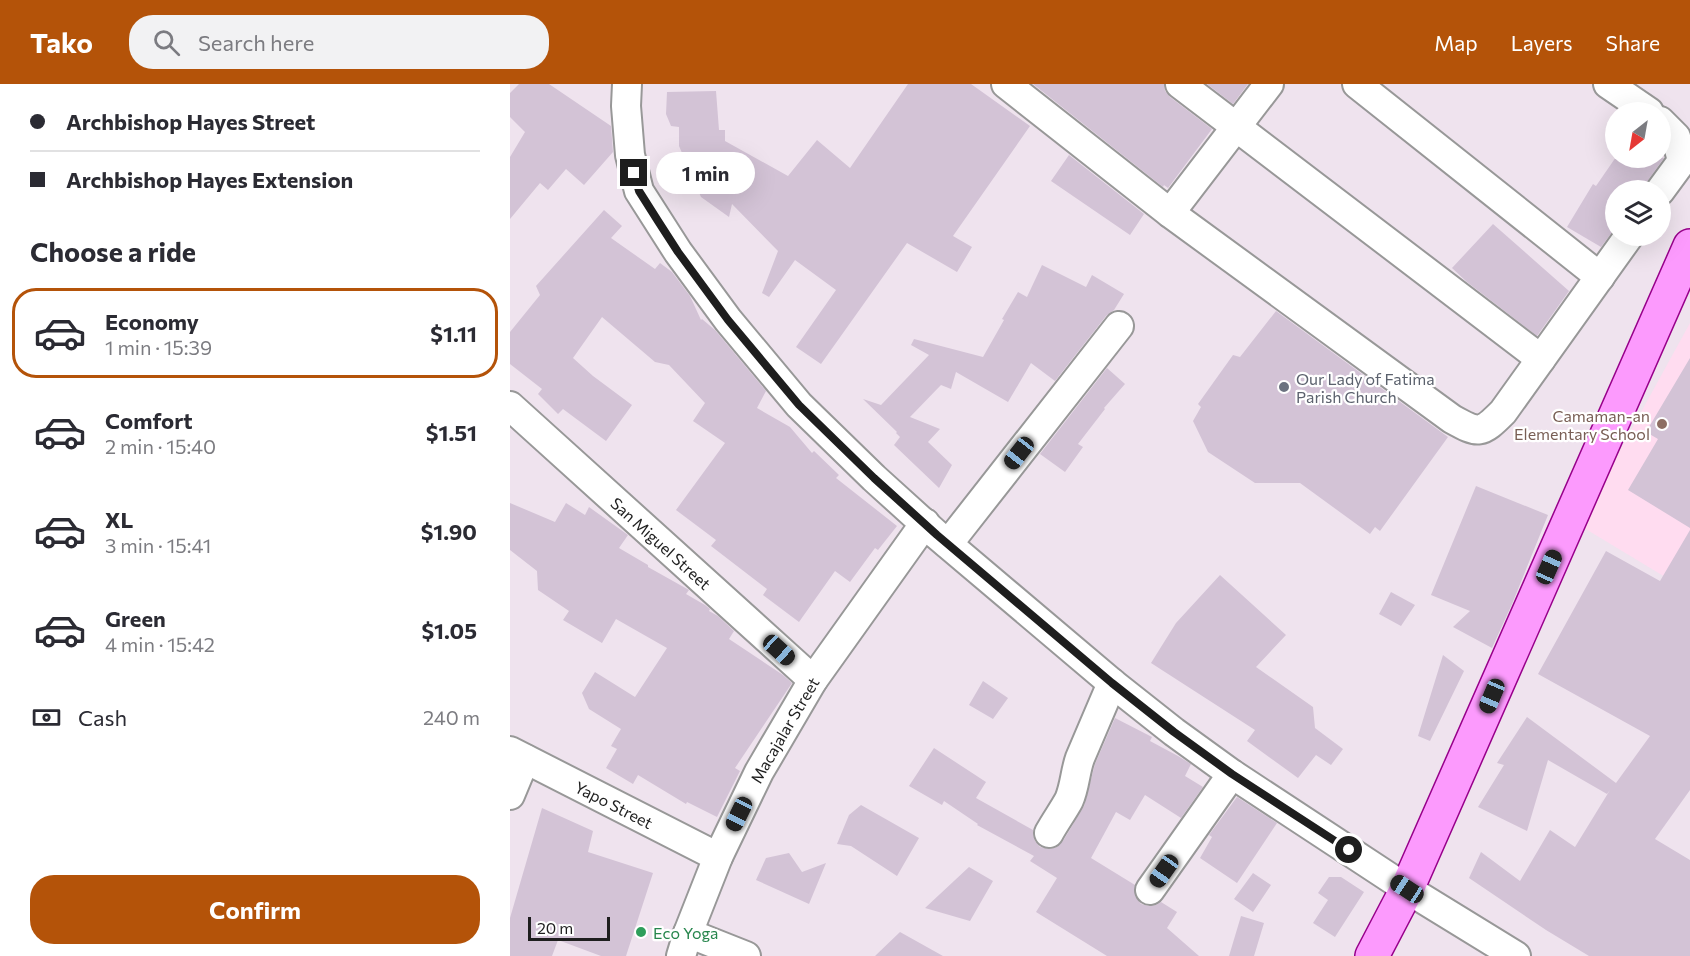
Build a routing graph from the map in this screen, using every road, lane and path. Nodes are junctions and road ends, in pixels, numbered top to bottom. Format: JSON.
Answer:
{"nodes":[{"id":1,"x":627,"y":84,"type":"edge"},
{"id":2,"x":1006,"y":84,"type":"edge"},
{"id":3,"x":1180,"y":84,"type":"edge"},
{"id":4,"x":1269,"y":84,"type":"edge"},
{"id":5,"x":1357,"y":84,"type":"edge"},
{"id":6,"x":1608,"y":84,"type":"edge"},
{"id":7,"x":1634,"y":102,"type":"edge"},
{"id":8,"x":1237,"y":128,"type":"junction"},
{"id":9,"x":1671,"y":132,"type":"edge"},
{"id":10,"x":1668,"y":180,"type":"edge"},
{"id":11,"x":1170,"y":213,"type":"junction"},
{"id":12,"x":1622,"y":246,"type":"edge"},
{"id":13,"x":1690,"y":246,"type":"edge"},
{"id":14,"x":1600,"y":277,"type":"junction"},
{"id":15,"x":1119,"y":326,"type":"dead end"},
{"id":16,"x":1541,"y":358,"type":"junction"},
{"id":17,"x":510,"y":405,"type":"edge"},
{"id":18,"x":925,"y":523,"type":"junction"},
{"id":19,"x":948,"y":544,"type":"junction"},
{"id":20,"x":813,"y":680,"type":"junction"},
{"id":21,"x":1112,"y":683,"type":"junction"},
{"id":22,"x":517,"y":755,"type":"edge"},
{"id":23,"x":1232,"y":774,"type":"junction"},
{"id":24,"x":510,"y":795,"type":"edge"},
{"id":25,"x":1049,"y":833,"type":"dead end"},
{"id":26,"x":718,"y":857,"type":"junction"},
{"id":27,"x":1407,"y":889,"type":"junction"},
{"id":28,"x":1150,"y":890,"type":"dead end"},
{"id":29,"x":685,"y":945,"type":"edge"},
{"id":30,"x":746,"y":956,"type":"edge"},
{"id":31,"x":1372,"y":956,"type":"edge"},
{"id":32,"x":1516,"y":956,"type":"edge"}],
"edges":[{"from":1,"to":18,"type":"street"},
{"from":2,"to":11,"type":"street"},
{"from":3,"to":8,"type":"street"},
{"from":4,"to":8,"type":"street"},
{"from":5,"to":14,"type":"street"},
{"from":6,"to":7,"type":"street"},
{"from":8,"to":11,"type":"street"},
{"from":8,"to":16,"type":"street"},
{"from":9,"to":10,"type":"street"},
{"from":11,"to":16,"type":"street"},
{"from":12,"to":14,"type":"street"},
{"from":13,"to":27,"type":"main road"},
{"from":14,"to":16,"type":"street"},
{"from":15,"to":19,"type":"street"},
{"from":17,"to":20,"type":"street","name":"San Miguel Street"},
{"from":18,"to":19,"type":"street"},
{"from":18,"to":20,"type":"street","name":"Macajalar Street"},
{"from":19,"to":21,"type":"street"},
{"from":20,"to":26,"type":"street","name":"Macajalar Street"},
{"from":21,"to":23,"type":"street"},
{"from":21,"to":25,"type":"street"},
{"from":22,"to":24,"type":"street"},
{"from":22,"to":26,"type":"street","name":"Yapo Street"},
{"from":23,"to":27,"type":"street"},
{"from":23,"to":28,"type":"street"},
{"from":26,"to":29,"type":"street","name":"Macajalar Street"},
{"from":27,"to":31,"type":"main road"},
{"from":27,"to":32,"type":"street"},
{"from":29,"to":30,"type":"street"}]}
